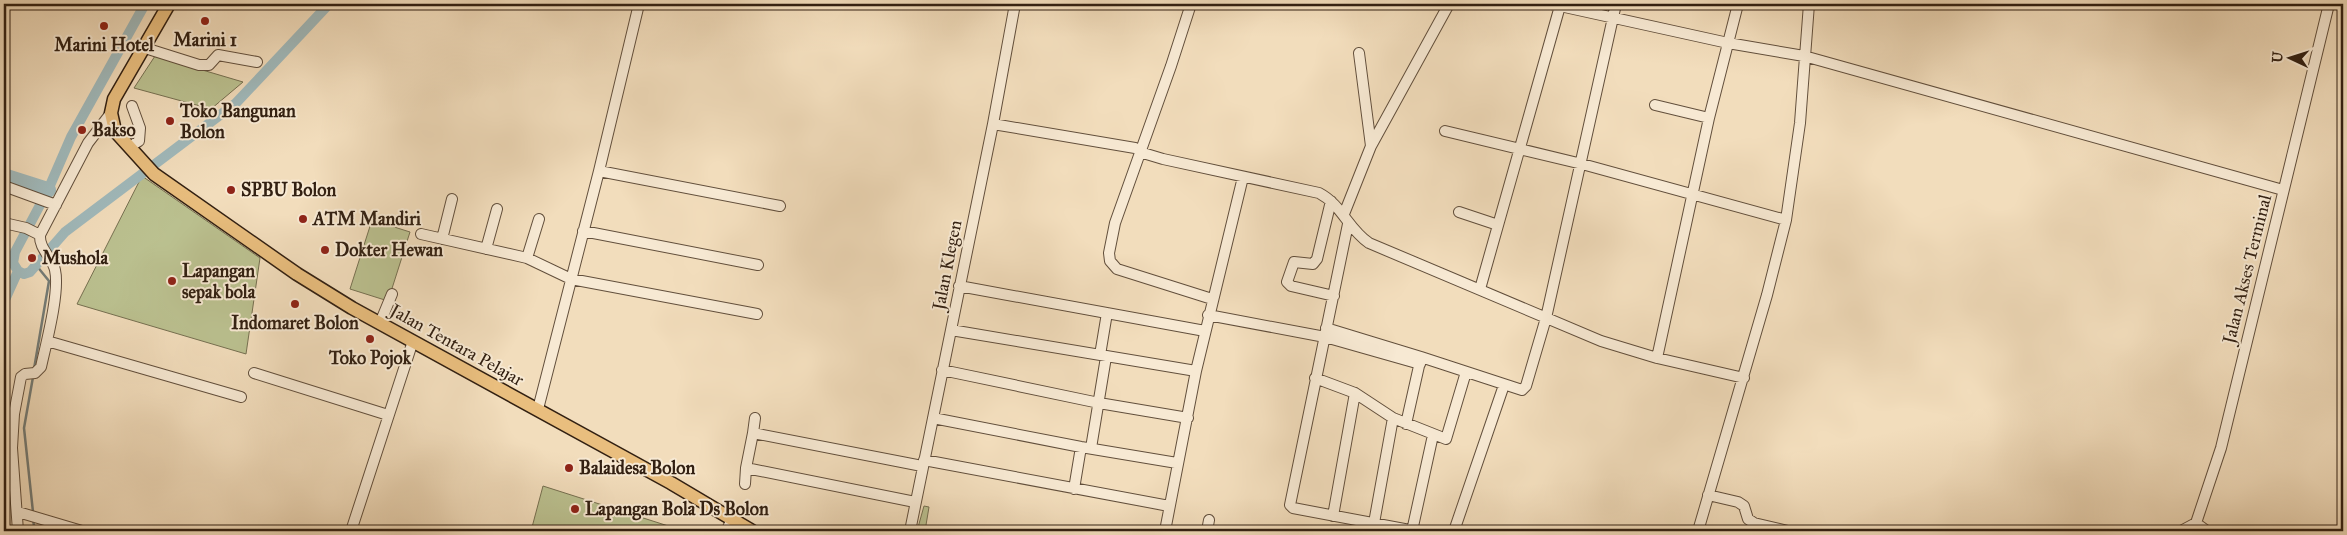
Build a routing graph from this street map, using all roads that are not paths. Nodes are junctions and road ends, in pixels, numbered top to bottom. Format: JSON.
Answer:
{"nodes":[{"id":1,"x":169,"y":4,"type":"edge"},
{"id":2,"x":639,"y":4,"type":"edge"},
{"id":3,"x":1015,"y":4,"type":"edge"},
{"id":4,"x":1191,"y":4,"type":"edge"},
{"id":5,"x":1449,"y":4,"type":"edge"},
{"id":6,"x":1616,"y":4,"type":"edge"},
{"id":7,"x":1738,"y":4,"type":"edge"},
{"id":8,"x":1809,"y":4,"type":"edge"},
{"id":9,"x":2329,"y":4,"type":"edge"},
{"id":10,"x":1556,"y":5,"type":"edge"},
{"id":11,"x":1613,"y":18,"type":"junction"},
{"id":12,"x":1728,"y":43,"type":"junction"},
{"id":13,"x":145,"y":48,"type":"junction"},
{"id":14,"x":1359,"y":53,"type":"dead end"},
{"id":15,"x":1804,"y":56,"type":"junction"},
{"id":16,"x":257,"y":62,"type":"dead end"},
{"id":17,"x":1655,"y":105,"type":"dead end"},
{"id":18,"x":132,"y":106,"type":"dead end"},
{"id":19,"x":111,"y":114,"type":"junction"},
{"id":20,"x":1709,"y":118,"type":"junction"},
{"id":21,"x":993,"y":124,"type":"junction"},
{"id":22,"x":1445,"y":131,"type":"dead end"},
{"id":23,"x":1372,"y":146,"type":"junction"},
{"id":24,"x":129,"y":147,"type":"junction"},
{"id":25,"x":1140,"y":151,"type":"junction"},
{"id":26,"x":1520,"y":151,"type":"junction"},
{"id":27,"x":1582,"y":164,"type":"junction"},
{"id":28,"x":599,"y":171,"type":"junction"},
{"id":29,"x":1243,"y":177,"type":"junction"},
{"id":30,"x":4,"y":186,"type":"edge"},
{"id":31,"x":2283,"y":190,"type":"junction"},
{"id":32,"x":1692,"y":195,"type":"junction"},
{"id":33,"x":452,"y":199,"type":"dead end"},
{"id":34,"x":1331,"y":201,"type":"junction"},
{"id":35,"x":50,"y":202,"type":"junction"},
{"id":36,"x":780,"y":206,"type":"dead end"},
{"id":37,"x":497,"y":209,"type":"dead end"},
{"id":38,"x":1459,"y":212,"type":"dead end"},
{"id":39,"x":539,"y":218,"type":"dead end"},
{"id":40,"x":1346,"y":219,"type":"junction"},
{"id":41,"x":1786,"y":220,"type":"junction"},
{"id":42,"x":4,"y":223,"type":"edge"},
{"id":43,"x":1498,"y":225,"type":"junction"},
{"id":44,"x":583,"y":231,"type":"junction"},
{"id":45,"x":34,"y":232,"type":"junction"},
{"id":46,"x":421,"y":234,"type":"dead end"},
{"id":47,"x":442,"y":239,"type":"junction"},
{"id":48,"x":486,"y":249,"type":"junction"},
{"id":49,"x":527,"y":258,"type":"junction"},
{"id":50,"x":758,"y":265,"type":"dead end"},
{"id":51,"x":571,"y":279,"type":"junction"},
{"id":52,"x":959,"y":286,"type":"junction"},
{"id":53,"x":1480,"y":289,"type":"junction"},
{"id":54,"x":392,"y":294,"type":"dead end"},
{"id":55,"x":1334,"y":296,"type":"junction"},
{"id":56,"x":1212,"y":299,"type":"junction"},
{"id":57,"x":1107,"y":313,"type":"junction"},
{"id":58,"x":757,"y":314,"type":"dead end"},
{"id":59,"x":1208,"y":315,"type":"junction"},
{"id":60,"x":1546,"y":318,"type":"junction"},
{"id":61,"x":380,"y":323,"type":"junction"},
{"id":62,"x":951,"y":330,"type":"junction"},
{"id":63,"x":1205,"y":331,"type":"junction"},
{"id":64,"x":1326,"y":332,"type":"junction"},
{"id":65,"x":47,"y":341,"type":"junction"},
{"id":66,"x":413,"y":341,"type":"junction"},
{"id":67,"x":1103,"y":356,"type":"junction"},
{"id":68,"x":1657,"y":358,"type":"junction"},
{"id":69,"x":1421,"y":360,"type":"junction"},
{"id":70,"x":942,"y":370,"type":"junction"},
{"id":71,"x":1196,"y":371,"type":"junction"},
{"id":72,"x":1466,"y":372,"type":"junction"},
{"id":73,"x":254,"y":373,"type":"dead end"},
{"id":74,"x":1314,"y":378,"type":"junction"},
{"id":75,"x":1744,"y":378,"type":"junction"},
{"id":76,"x":1504,"y":385,"type":"junction"},
{"id":77,"x":1355,"y":393,"type":"junction"},
{"id":78,"x":241,"y":397,"type":"dead end"},
{"id":79,"x":1099,"y":403,"type":"junction"},
{"id":80,"x":538,"y":409,"type":"junction"},
{"id":81,"x":388,"y":415,"type":"junction"},
{"id":82,"x":755,"y":418,"type":"dead end"},
{"id":83,"x":933,"y":418,"type":"junction"},
{"id":84,"x":1188,"y":418,"type":"junction"},
{"id":85,"x":1393,"y":418,"type":"junction"},
{"id":86,"x":1406,"y":424,"type":"junction"},
{"id":87,"x":753,"y":433,"type":"junction"},
{"id":88,"x":1432,"y":435,"type":"junction"},
{"id":89,"x":1086,"y":448,"type":"junction"},
{"id":90,"x":923,"y":463,"type":"junction"},
{"id":91,"x":1178,"y":463,"type":"junction"},
{"id":92,"x":746,"y":468,"type":"junction"},
{"id":93,"x":745,"y":484,"type":"dead end"},
{"id":94,"x":1074,"y":489,"type":"junction"},
{"id":95,"x":1708,"y":495,"type":"junction"},
{"id":96,"x":915,"y":502,"type":"junction"},
{"id":97,"x":1169,"y":506,"type":"junction"},
{"id":98,"x":20,"y":512,"type":"junction"},
{"id":99,"x":1333,"y":516,"type":"junction"},
{"id":100,"x":1209,"y":520,"type":"dead end"},
{"id":101,"x":1374,"y":523,"type":"junction"},
{"id":102,"x":2196,"y":523,"type":"junction"},
{"id":103,"x":729,"y":526,"type":"edge"},
{"id":104,"x":18,"y":531,"type":"edge"},
{"id":105,"x":82,"y":531,"type":"edge"},
{"id":106,"x":351,"y":531,"type":"edge"},
{"id":107,"x":752,"y":531,"type":"edge"},
{"id":108,"x":910,"y":531,"type":"edge"},
{"id":109,"x":1165,"y":531,"type":"edge"},
{"id":110,"x":1207,"y":531,"type":"edge"},
{"id":111,"x":1413,"y":531,"type":"edge"},
{"id":112,"x":1454,"y":531,"type":"edge"},
{"id":113,"x":1698,"y":531,"type":"edge"},
{"id":114,"x":1788,"y":531,"type":"edge"},
{"id":115,"x":2181,"y":531,"type":"edge"},
{"id":116,"x":2207,"y":531,"type":"edge"}],
"edges":[{"from":1,"to":13,"type":"main road"},
{"from":2,"to":28,"type":"street"},
{"from":3,"to":21,"type":"street","name":"Jalan Klegen"},
{"from":4,"to":25,"type":"street"},
{"from":5,"to":23,"type":"street"},
{"from":6,"to":11,"type":"street"},
{"from":7,"to":12,"type":"street"},
{"from":8,"to":15,"type":"street"},
{"from":9,"to":31,"type":"street","name":"Jalan Akses Terminal"},
{"from":10,"to":11,"type":"street"},
{"from":10,"to":26,"type":"street"},
{"from":11,"to":12,"type":"street"},
{"from":11,"to":27,"type":"street"},
{"from":12,"to":15,"type":"street"},
{"from":12,"to":20,"type":"street"},
{"from":13,"to":16,"type":"street"},
{"from":13,"to":19,"type":"main road"},
{"from":14,"to":23,"type":"street"},
{"from":15,"to":31,"type":"street"},
{"from":15,"to":41,"type":"street"},
{"from":17,"to":20,"type":"street"},
{"from":18,"to":24,"type":"street"},
{"from":19,"to":24,"type":"main road"},
{"from":19,"to":35,"type":"street"},
{"from":20,"to":32,"type":"street"},
{"from":21,"to":25,"type":"street"},
{"from":21,"to":52,"type":"street","name":"Jalan Klegen"},
{"from":22,"to":26,"type":"street"},
{"from":23,"to":40,"type":"street"},
{"from":24,"to":61,"type":"main road","name":"Jalan Tentara Pelajar"},
{"from":25,"to":29,"type":"street"},
{"from":25,"to":56,"type":"street"},
{"from":26,"to":27,"type":"street"},
{"from":26,"to":43,"type":"street"},
{"from":27,"to":32,"type":"street"},
{"from":27,"to":60,"type":"street"},
{"from":28,"to":36,"type":"street"},
{"from":28,"to":44,"type":"street"},
{"from":29,"to":34,"type":"street"},
{"from":29,"to":56,"type":"street"},
{"from":30,"to":35,"type":"street"},
{"from":31,"to":102,"type":"street","name":"Jalan Akses Terminal"},
{"from":32,"to":41,"type":"street"},
{"from":32,"to":68,"type":"street"},
{"from":33,"to":47,"type":"street"},
{"from":34,"to":40,"type":"street"},
{"from":34,"to":55,"type":"street"},
{"from":35,"to":45,"type":"street"},
{"from":37,"to":48,"type":"street"},
{"from":38,"to":43,"type":"street"},
{"from":39,"to":49,"type":"street"},
{"from":40,"to":53,"type":"street"},
{"from":40,"to":55,"type":"street"},
{"from":41,"to":75,"type":"street"},
{"from":42,"to":45,"type":"street"},
{"from":43,"to":53,"type":"street"},
{"from":44,"to":50,"type":"street"},
{"from":44,"to":51,"type":"street"},
{"from":45,"to":65,"type":"street"},
{"from":46,"to":47,"type":"street"},
{"from":47,"to":48,"type":"street"},
{"from":48,"to":49,"type":"street"},
{"from":49,"to":51,"type":"street"},
{"from":51,"to":58,"type":"street"},
{"from":51,"to":80,"type":"street"},
{"from":52,"to":57,"type":"street"},
{"from":52,"to":62,"type":"street","name":"Jalan Klegen"},
{"from":53,"to":60,"type":"street"},
{"from":54,"to":61,"type":"street"},
{"from":55,"to":64,"type":"street"},
{"from":56,"to":59,"type":"street"},
{"from":57,"to":63,"type":"street"},
{"from":57,"to":67,"type":"street"},
{"from":59,"to":63,"type":"street"},
{"from":59,"to":64,"type":"street"},
{"from":60,"to":68,"type":"street"},
{"from":60,"to":76,"type":"street"},
{"from":61,"to":66,"type":"main road","name":"Jalan Tentara Pelajar"},
{"from":62,"to":67,"type":"street"},
{"from":62,"to":70,"type":"street","name":"Jalan Klegen"},
{"from":63,"to":71,"type":"street"},
{"from":64,"to":69,"type":"street"},
{"from":64,"to":74,"type":"street"},
{"from":65,"to":78,"type":"street"},
{"from":65,"to":98,"type":"street"},
{"from":66,"to":80,"type":"main road","name":"Jalan Tentara Pelajar"},
{"from":66,"to":81,"type":"street"},
{"from":67,"to":71,"type":"street"},
{"from":67,"to":79,"type":"street"},
{"from":68,"to":75,"type":"street"},
{"from":69,"to":72,"type":"street"},
{"from":69,"to":86,"type":"street"},
{"from":70,"to":79,"type":"street"},
{"from":70,"to":83,"type":"street","name":"Jalan Klegen"},
{"from":71,"to":84,"type":"street"},
{"from":72,"to":76,"type":"street"},
{"from":72,"to":88,"type":"street"},
{"from":73,"to":81,"type":"street"},
{"from":74,"to":77,"type":"street"},
{"from":74,"to":99,"type":"street"},
{"from":75,"to":95,"type":"street"},
{"from":76,"to":112,"type":"street"},
{"from":77,"to":85,"type":"street"},
{"from":77,"to":99,"type":"street"},
{"from":79,"to":84,"type":"street"},
{"from":79,"to":89,"type":"street"},
{"from":80,"to":103,"type":"main road","name":"Jalan Tentara Pelajar"},
{"from":81,"to":106,"type":"street"},
{"from":82,"to":87,"type":"street"},
{"from":83,"to":89,"type":"street"},
{"from":83,"to":90,"type":"street","name":"Jalan Klegen"},
{"from":84,"to":91,"type":"street"},
{"from":85,"to":86,"type":"street"},
{"from":85,"to":101,"type":"street"},
{"from":86,"to":88,"type":"street"},
{"from":87,"to":90,"type":"street"},
{"from":87,"to":92,"type":"street"},
{"from":88,"to":111,"type":"street"},
{"from":89,"to":91,"type":"street"},
{"from":89,"to":94,"type":"street"},
{"from":90,"to":94,"type":"street"},
{"from":90,"to":96,"type":"street","name":"Jalan Klegen"},
{"from":91,"to":97,"type":"street"},
{"from":92,"to":93,"type":"street"},
{"from":92,"to":96,"type":"street"},
{"from":94,"to":97,"type":"street"},
{"from":95,"to":113,"type":"street"},
{"from":95,"to":114,"type":"street"},
{"from":96,"to":108,"type":"street","name":"Jalan Klegen"},
{"from":97,"to":109,"type":"street"},
{"from":98,"to":104,"type":"street"},
{"from":98,"to":105,"type":"street"},
{"from":99,"to":101,"type":"street"},
{"from":100,"to":110,"type":"street"},
{"from":101,"to":111,"type":"street"},
{"from":102,"to":115,"type":"street"},
{"from":102,"to":116,"type":"street"},
{"from":103,"to":107,"type":"main road","name":"Jalan Tentara Pelajar"}]}
